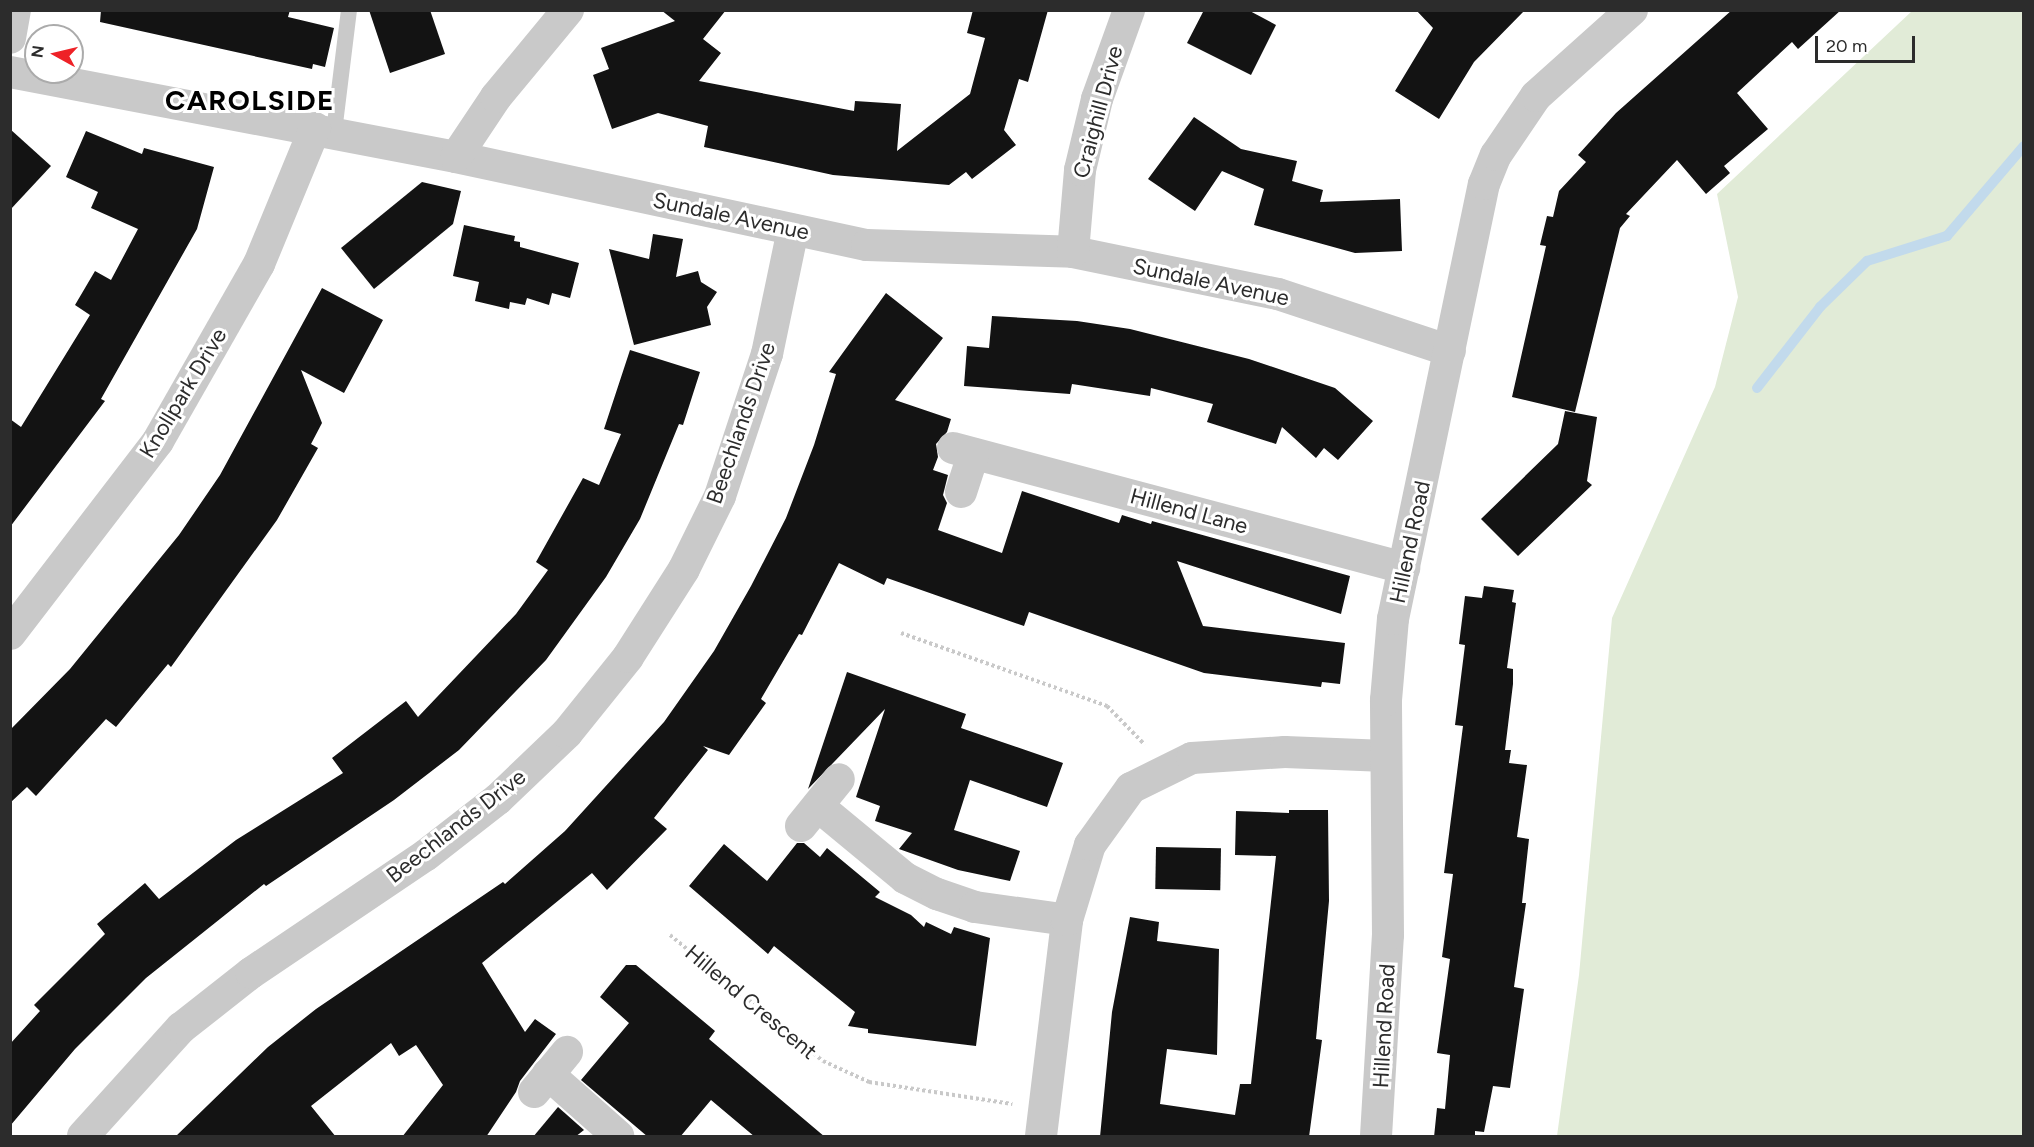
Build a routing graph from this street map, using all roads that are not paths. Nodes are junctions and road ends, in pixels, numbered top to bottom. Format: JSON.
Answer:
{"nodes":[{"id":1,"x":15,"y":10,"type":"edge"},
{"id":2,"x":349,"y":10,"type":"edge"},
{"id":3,"x":568,"y":10,"type":"edge"},
{"id":4,"x":1129,"y":10,"type":"edge"},
{"id":5,"x":1632,"y":10,"type":"edge"},
{"id":6,"x":10,"y":38,"type":"edge"},
{"id":7,"x":10,"y":72,"type":"edge"},
{"id":8,"x":325,"y":130,"type":"junction"},
{"id":9,"x":456,"y":157,"type":"junction"},
{"id":10,"x":793,"y":230,"type":"junction"},
{"id":11,"x":1073,"y":252,"type":"junction"},
{"id":12,"x":1450,"y":351,"type":"junction"},
{"id":13,"x":961,"y":492,"type":"dead end"},
{"id":14,"x":1404,"y":568,"type":"junction"},
{"id":15,"x":10,"y":634,"type":"edge"},
{"id":16,"x":1386,"y":756,"type":"junction"},
{"id":17,"x":839,"y":779,"type":"dead end"},
{"id":18,"x":1067,"y":920,"type":"junction"},
{"id":19,"x":550,"y":1073,"type":"dead end"},
{"id":20,"x":1043,"y":1123,"type":"edge"},
{"id":21,"x":83,"y":1137,"type":"edge"},
{"id":22,"x":618,"y":1137,"type":"edge"},
{"id":23,"x":1376,"y":1137,"type":"edge"}],
"edges":[{"from":1,"to":6,"type":"street"},
{"from":2,"to":8,"type":"lane"},
{"from":3,"to":9,"type":"street"},
{"from":4,"to":11,"type":"street","name":"Craighill Drive"},
{"from":5,"to":12,"type":"street","name":"Hillend Road"},
{"from":7,"to":8,"type":"street","name":"Sundale Avenue"},
{"from":8,"to":9,"type":"street","name":"Sundale Avenue"},
{"from":8,"to":15,"type":"street","name":"Knollpark Drive"},
{"from":9,"to":10,"type":"street","name":"Sundale Avenue"},
{"from":10,"to":11,"type":"street","name":"Sundale Avenue"},
{"from":10,"to":21,"type":"street","name":"Beechlands Drive"},
{"from":11,"to":12,"type":"street","name":"Sundale Avenue"},
{"from":12,"to":14,"type":"street","name":"Hillend Road"},
{"from":13,"to":14,"type":"street","name":"Hillend Lane"},
{"from":14,"to":16,"type":"street","name":"Hillend Road"},
{"from":16,"to":18,"type":"street"},
{"from":16,"to":23,"type":"street","name":"Hillend Road"},
{"from":17,"to":18,"type":"street"},
{"from":18,"to":20,"type":"street"},
{"from":19,"to":22,"type":"street"}]}
